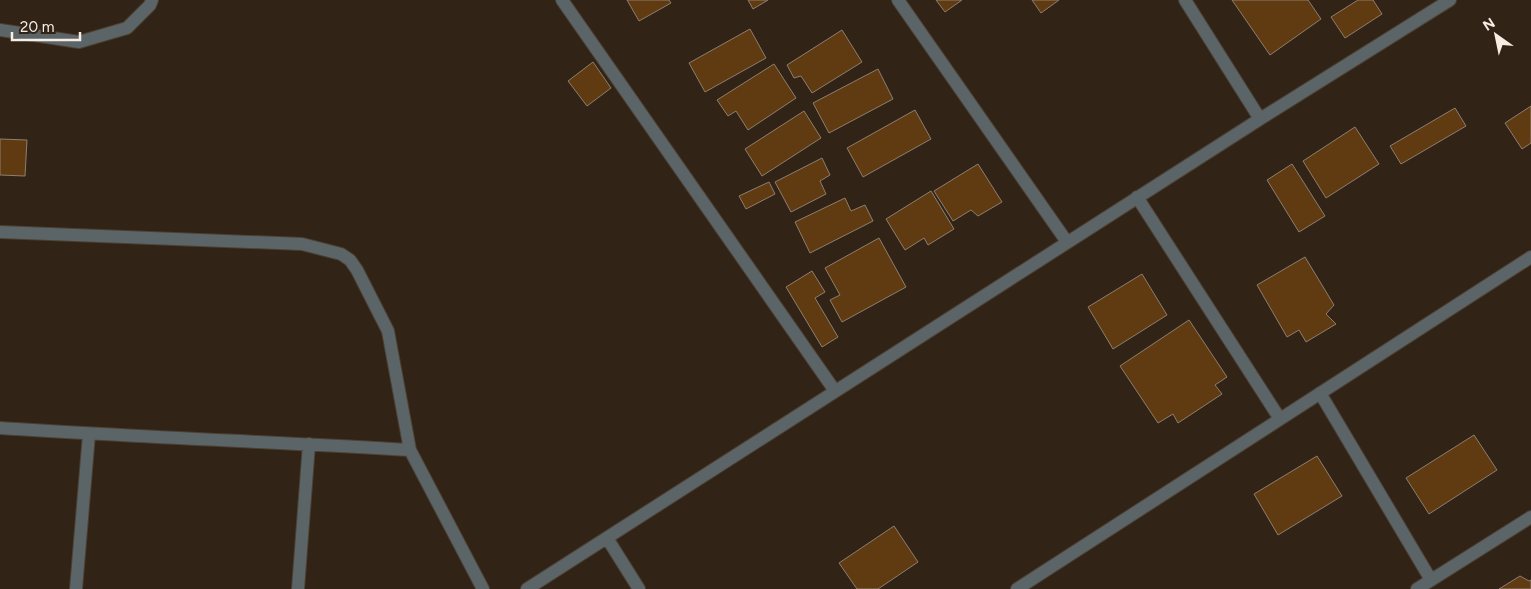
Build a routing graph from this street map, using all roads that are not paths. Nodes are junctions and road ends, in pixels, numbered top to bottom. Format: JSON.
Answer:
{"nodes":[{"id":1,"x":152,"y":0,"type":"edge"},
{"id":2,"x":562,"y":0,"type":"edge"},
{"id":3,"x":898,"y":0,"type":"edge"},
{"id":4,"x":1185,"y":0,"type":"edge"},
{"id":5,"x":1450,"y":0,"type":"edge"},
{"id":6,"x":0,"y":30,"type":"edge"},
{"id":7,"x":1260,"y":119,"type":"junction"},
{"id":8,"x":1137,"y":197,"type":"junction"},
{"id":9,"x":0,"y":232,"type":"edge"},
{"id":10,"x":1067,"y":242,"type":"junction"},
{"id":11,"x":1531,"y":257,"type":"edge"},
{"id":12,"x":834,"y":391,"type":"junction"},
{"id":13,"x":1320,"y":393,"type":"junction"},
{"id":14,"x":1280,"y":419,"type":"junction"},
{"id":15,"x":0,"y":428,"type":"edge"},
{"id":16,"x":89,"y":434,"type":"junction"},
{"id":17,"x":308,"y":444,"type":"junction"},
{"id":18,"x":410,"y":450,"type":"junction"},
{"id":19,"x":1531,"y":517,"type":"edge"},
{"id":20,"x":607,"y":538,"type":"junction"},
{"id":21,"x":1431,"y":580,"type":"junction"},
{"id":22,"x":1037,"y":584,"type":"edge"},
{"id":23,"x":76,"y":589,"type":"edge"},
{"id":24,"x":298,"y":589,"type":"edge"},
{"id":25,"x":483,"y":589,"type":"edge"},
{"id":26,"x":527,"y":589,"type":"edge"},
{"id":27,"x":639,"y":589,"type":"edge"},
{"id":28,"x":1018,"y":589,"type":"edge"},
{"id":29,"x":1417,"y":589,"type":"edge"}],
"edges":[{"from":1,"to":6,"type":"street"},
{"from":2,"to":12,"type":"street"},
{"from":3,"to":10,"type":"street"},
{"from":4,"to":7,"type":"street"},
{"from":5,"to":7,"type":"street"},
{"from":7,"to":8,"type":"street"},
{"from":8,"to":10,"type":"street"},
{"from":8,"to":14,"type":"street"},
{"from":9,"to":18,"type":"street"},
{"from":10,"to":12,"type":"street"},
{"from":11,"to":13,"type":"street"},
{"from":12,"to":20,"type":"street"},
{"from":13,"to":14,"type":"street"},
{"from":13,"to":21,"type":"street"},
{"from":14,"to":22,"type":"street"},
{"from":15,"to":16,"type":"street"},
{"from":16,"to":17,"type":"street"},
{"from":16,"to":23,"type":"street"},
{"from":17,"to":18,"type":"street"},
{"from":17,"to":24,"type":"street"},
{"from":18,"to":25,"type":"street"},
{"from":19,"to":21,"type":"street"},
{"from":20,"to":26,"type":"street"},
{"from":20,"to":27,"type":"street"},
{"from":21,"to":29,"type":"street"},
{"from":22,"to":28,"type":"street"}]}
